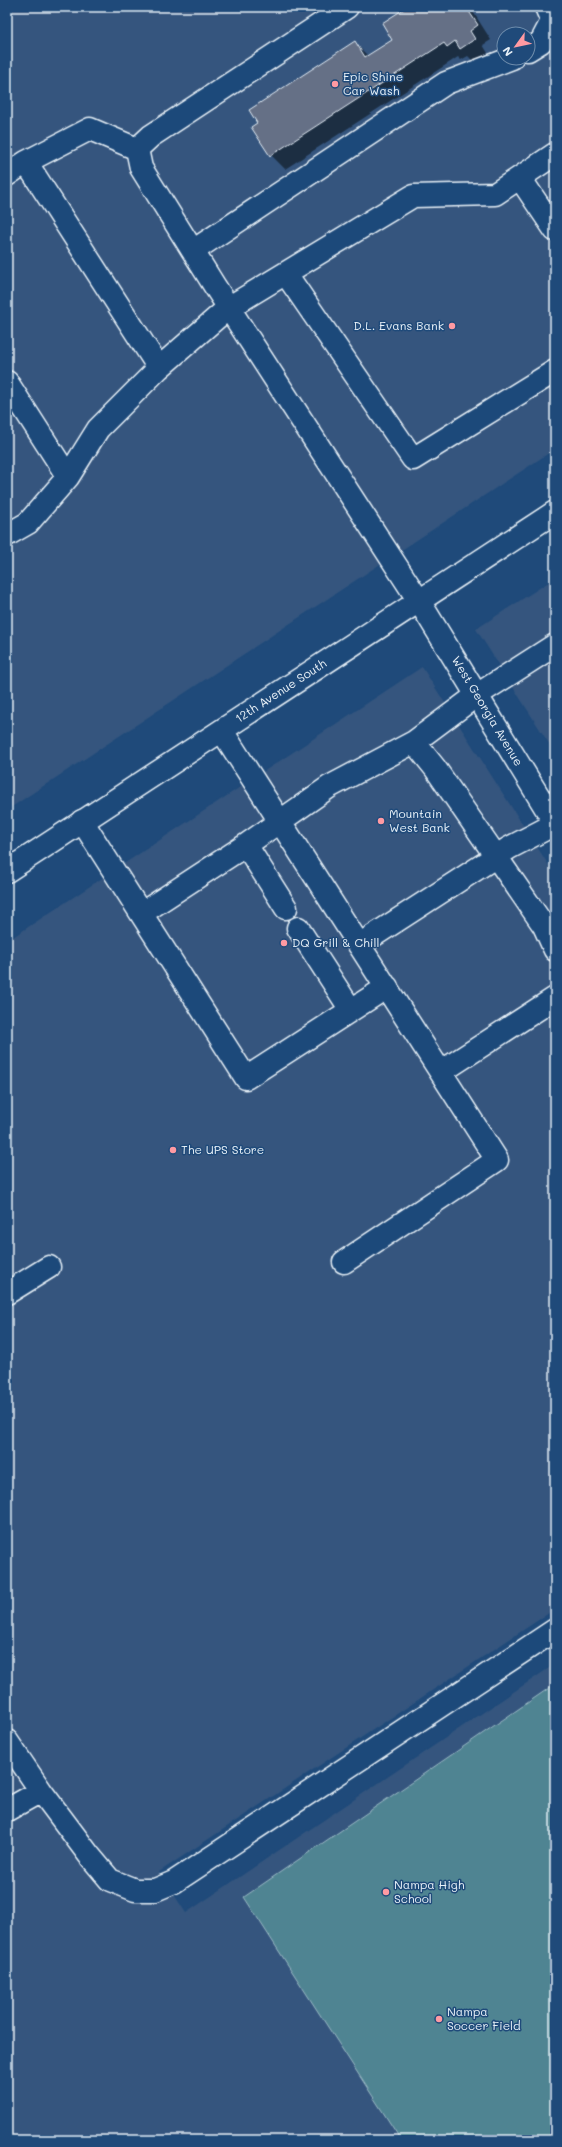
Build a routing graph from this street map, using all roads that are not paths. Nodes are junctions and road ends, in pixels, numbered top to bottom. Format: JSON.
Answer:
{"nodes":[{"id":1,"x":346,"y":7,"type":"edge"},
{"id":2,"x":546,"y":7,"type":"edge"},
{"id":3,"x":536,"y":45,"type":"edge"},
{"id":4,"x":496,"y":64,"type":"edge"},
{"id":5,"x":137,"y":149,"type":"junction"},
{"id":6,"x":555,"y":154,"type":"edge"},
{"id":7,"x":26,"y":162,"type":"junction"},
{"id":8,"x":7,"y":175,"type":"edge"},
{"id":9,"x":520,"y":178,"type":"junction"},
{"id":10,"x":555,"y":230,"type":"edge"},
{"id":11,"x":193,"y":251,"type":"junction"},
{"id":12,"x":286,"y":274,"type":"junction"},
{"id":13,"x":228,"y":308,"type":"junction"},
{"id":14,"x":159,"y":368,"type":"junction"},
{"id":15,"x":555,"y":371,"type":"edge"},
{"id":16,"x":7,"y":382,"type":"edge"},
{"id":17,"x":68,"y":477,"type":"junction"},
{"id":18,"x":555,"y":512,"type":"edge"},
{"id":19,"x":7,"y":535,"type":"edge"},
{"id":20,"x":419,"y":601,"type":"junction"},
{"id":21,"x":555,"y":645,"type":"edge"},
{"id":22,"x":478,"y":695,"type":"junction"},
{"id":23,"x":222,"y":731,"type":"junction"},
{"id":24,"x":414,"y":742,"type":"junction"},
{"id":25,"x":82,"y":821,"type":"junction"},
{"id":26,"x":280,"y":822,"type":"junction"},
{"id":27,"x":555,"y":823,"type":"edge"},
{"id":28,"x":246,"y":846,"type":"junction"},
{"id":29,"x":496,"y":857,"type":"junction"},
{"id":30,"x":7,"y":871,"type":"edge"},
{"id":31,"x":286,"y":908,"type":"dead end"},
{"id":32,"x":142,"y":913,"type":"junction"},
{"id":33,"x":298,"y":928,"type":"dead end"},
{"id":34,"x":359,"y":945,"type":"junction"},
{"id":35,"x":555,"y":950,"type":"edge"},
{"id":36,"x":387,"y":988,"type":"junction"},
{"id":37,"x":555,"y":998,"type":"edge"},
{"id":38,"x":350,"y":1010,"type":"junction"},
{"id":39,"x":441,"y":1072,"type":"junction"},
{"id":40,"x":344,"y":1262,"type":"dead end"},
{"id":41,"x":49,"y":1267,"type":"dead end"},
{"id":42,"x":7,"y":1293,"type":"edge"},
{"id":43,"x":555,"y":1630,"type":"edge"},
{"id":44,"x":7,"y":1742,"type":"edge"},
{"id":45,"x":41,"y":1791,"type":"junction"},
{"id":46,"x":7,"y":1810,"type":"edge"}],
"edges":[{"from":1,"to":5,"type":"main road"},
{"from":2,"to":3,"type":"main road"},
{"from":4,"to":11,"type":"main road"},
{"from":5,"to":7,"type":"main road"},
{"from":5,"to":11,"type":"main road","name":"West Georgia Avenue"},
{"from":6,"to":9,"type":"main road"},
{"from":7,"to":8,"type":"main road"},
{"from":7,"to":14,"type":"main road"},
{"from":9,"to":10,"type":"main road"},
{"from":9,"to":12,"type":"main road"},
{"from":11,"to":13,"type":"main road","name":"West Georgia Avenue"},
{"from":12,"to":13,"type":"main road"},
{"from":12,"to":15,"type":"main road"},
{"from":13,"to":14,"type":"main road"},
{"from":13,"to":20,"type":"main road","name":"West Georgia Avenue"},
{"from":14,"to":17,"type":"main road"},
{"from":16,"to":17,"type":"main road"},
{"from":17,"to":19,"type":"main road"},
{"from":18,"to":20,"type":"main road","name":"12th Avenue South"},
{"from":20,"to":22,"type":"main road","name":"West Georgia Avenue"},
{"from":20,"to":23,"type":"main road","name":"12th Avenue South"},
{"from":21,"to":22,"type":"main road"},
{"from":22,"to":24,"type":"main road"},
{"from":22,"to":27,"type":"main road","name":"West Georgia Avenue"},
{"from":23,"to":25,"type":"main road","name":"12th Avenue South"},
{"from":23,"to":26,"type":"main road"},
{"from":24,"to":26,"type":"main road"},
{"from":24,"to":29,"type":"main road"},
{"from":25,"to":30,"type":"main road","name":"12th Avenue South"},
{"from":25,"to":32,"type":"main road"},
{"from":26,"to":28,"type":"main road"},
{"from":26,"to":34,"type":"main road"},
{"from":27,"to":29,"type":"main road"},
{"from":28,"to":31,"type":"main road"},
{"from":28,"to":32,"type":"main road"},
{"from":29,"to":34,"type":"main road"},
{"from":29,"to":35,"type":"main road"},
{"from":32,"to":38,"type":"main road"},
{"from":33,"to":38,"type":"main road"},
{"from":34,"to":36,"type":"main road"},
{"from":36,"to":38,"type":"main road"},
{"from":36,"to":39,"type":"main road"},
{"from":37,"to":39,"type":"main road"},
{"from":39,"to":40,"type":"main road"},
{"from":41,"to":42,"type":"main road"},
{"from":43,"to":45,"type":"main road"},
{"from":44,"to":45,"type":"main road"},
{"from":45,"to":46,"type":"main road"}]}
